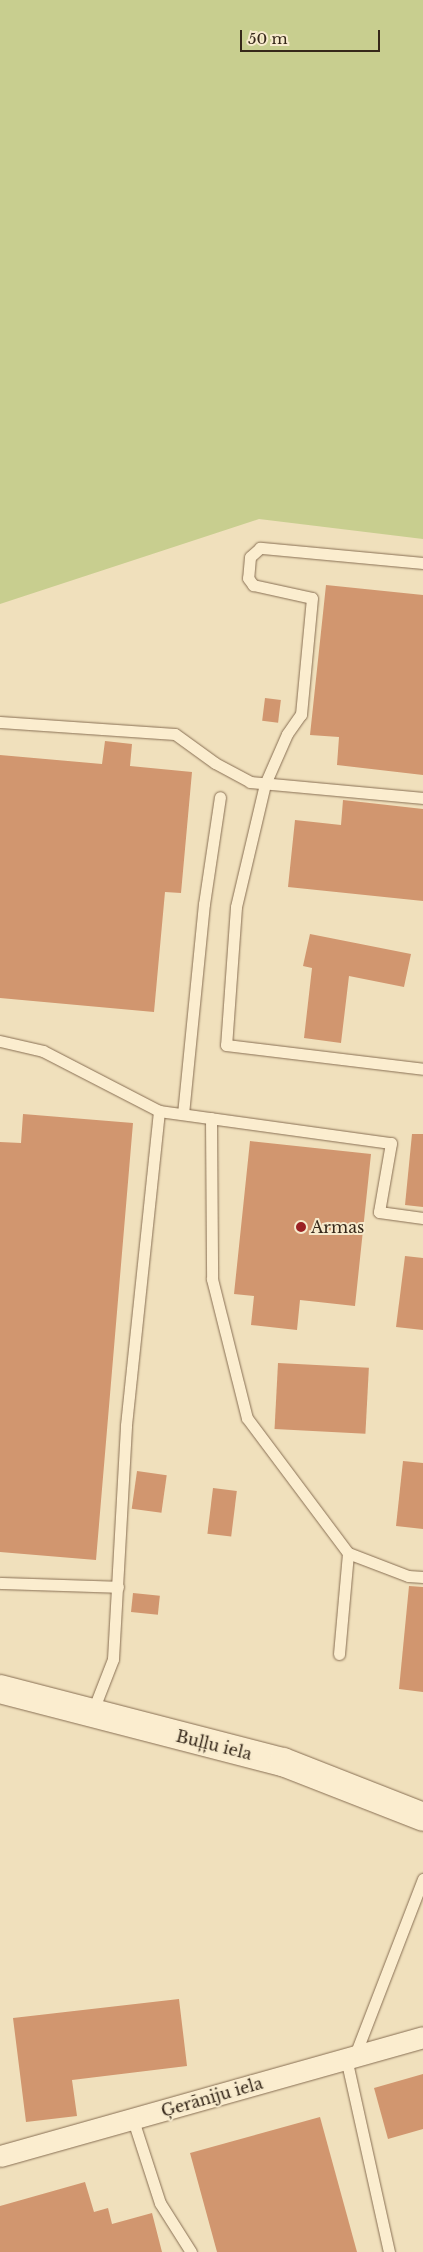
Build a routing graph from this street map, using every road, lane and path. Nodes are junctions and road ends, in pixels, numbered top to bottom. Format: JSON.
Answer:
{"nodes":[{"id":1,"x":423,"y":563,"type":"edge"},
{"id":2,"x":0,"y":722,"type":"edge"},
{"id":3,"x":265,"y":784,"type":"junction"},
{"id":4,"x":220,"y":797,"type":"dead end"},
{"id":5,"x":423,"y":798,"type":"edge"},
{"id":6,"x":0,"y":1041,"type":"edge"},
{"id":7,"x":423,"y":1069,"type":"edge"},
{"id":8,"x":159,"y":1111,"type":"junction"},
{"id":9,"x":183,"y":1114,"type":"junction"},
{"id":10,"x":211,"y":1118,"type":"junction"},
{"id":11,"x":423,"y":1218,"type":"edge"},
{"id":12,"x":348,"y":1553,"type":"junction"},
{"id":13,"x":423,"y":1577,"type":"edge"},
{"id":14,"x":0,"y":1583,"type":"edge"},
{"id":15,"x":118,"y":1587,"type":"junction"},
{"id":16,"x":339,"y":1654,"type":"dead end"},
{"id":17,"x":0,"y":1689,"type":"edge"},
{"id":18,"x":91,"y":1714,"type":"junction"},
{"id":19,"x":423,"y":1817,"type":"edge"},
{"id":20,"x":423,"y":1879,"type":"edge"},
{"id":21,"x":423,"y":2037,"type":"edge"},
{"id":22,"x":351,"y":2057,"type":"junction"},
{"id":23,"x":132,"y":2120,"type":"junction"},
{"id":24,"x":0,"y":2156,"type":"edge"},
{"id":25,"x":191,"y":2252,"type":"edge"},
{"id":26,"x":390,"y":2252,"type":"edge"}],
"edges":[{"from":1,"to":3,"type":"lane"},
{"from":2,"to":3,"type":"lane"},
{"from":3,"to":5,"type":"lane"},
{"from":3,"to":7,"type":"lane"},
{"from":4,"to":9,"type":"lane"},
{"from":6,"to":8,"type":"lane"},
{"from":8,"to":9,"type":"lane"},
{"from":8,"to":15,"type":"lane"},
{"from":9,"to":10,"type":"lane"},
{"from":10,"to":11,"type":"lane"},
{"from":10,"to":12,"type":"lane"},
{"from":12,"to":13,"type":"lane"},
{"from":12,"to":16,"type":"lane"},
{"from":14,"to":15,"type":"lane"},
{"from":15,"to":18,"type":"lane"},
{"from":17,"to":18,"type":"street","name":"Buļļu iela"},
{"from":18,"to":19,"type":"street","name":"Buļļu iela"},
{"from":20,"to":22,"type":"lane"},
{"from":21,"to":22,"type":"street","name":"Ģerāniju iela"},
{"from":22,"to":23,"type":"street","name":"Ģerāniju iela"},
{"from":22,"to":26,"type":"lane"},
{"from":23,"to":24,"type":"street","name":"Ģerāniju iela"},
{"from":23,"to":25,"type":"lane"}]}
